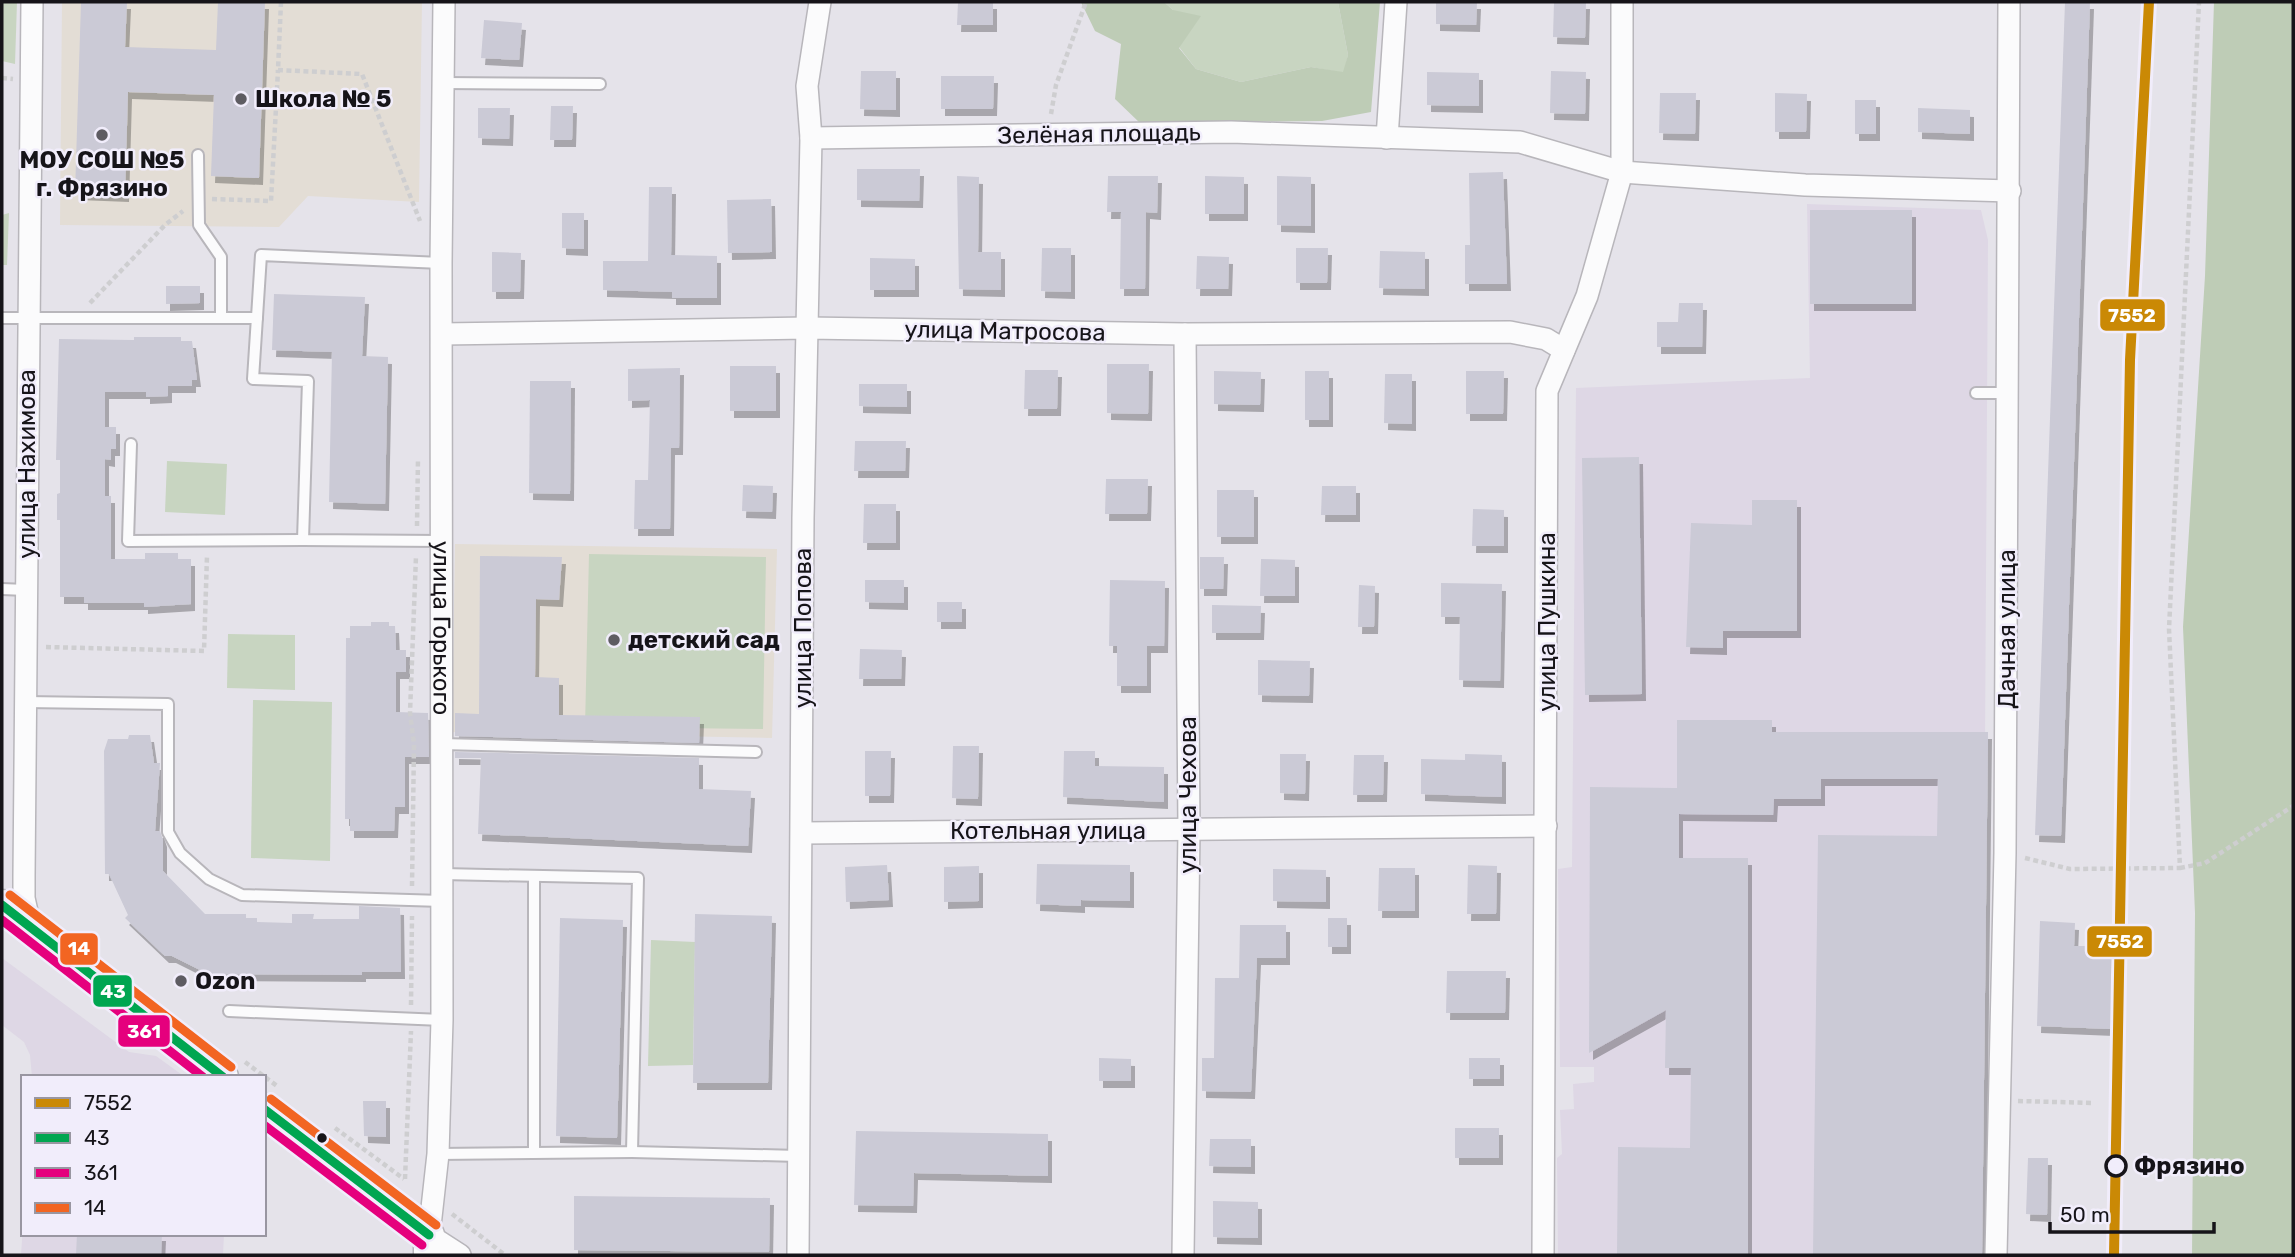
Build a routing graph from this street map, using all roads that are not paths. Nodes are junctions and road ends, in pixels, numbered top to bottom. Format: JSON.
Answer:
{"nodes":[{"id":1,"x":32,"y":2,"type":"edge"},
{"id":2,"x":444,"y":2,"type":"edge"},
{"id":3,"x":820,"y":2,"type":"edge"},
{"id":4,"x":1396,"y":2,"type":"edge"},
{"id":5,"x":1622,"y":2,"type":"edge"},
{"id":6,"x":2009,"y":2,"type":"edge"},
{"id":7,"x":443,"y":83,"type":"junction"},
{"id":8,"x":600,"y":84,"type":"dead end"},
{"id":9,"x":811,"y":138,"type":"junction"},
{"id":10,"x":1387,"y":138,"type":"junction"},
{"id":11,"x":198,"y":155,"type":"dead end"},
{"id":12,"x":1622,"y":172,"type":"junction"},
{"id":13,"x":2010,"y":191,"type":"junction"},
{"id":14,"x":441,"y":263,"type":"junction"},
{"id":15,"x":2,"y":318,"type":"edge"},
{"id":16,"x":221,"y":318,"type":"junction"},
{"id":17,"x":257,"y":318,"type":"junction"},
{"id":18,"x":29,"y":319,"type":"junction"},
{"id":19,"x":807,"y":328,"type":"junction"},
{"id":20,"x":442,"y":334,"type":"junction"},
{"id":21,"x":1185,"y":334,"type":"junction"},
{"id":22,"x":1564,"y":350,"type":"junction"},
{"id":23,"x":1976,"y":393,"type":"dead end"},
{"id":24,"x":2008,"y":393,"type":"junction"},
{"id":25,"x":131,"y":444,"type":"dead end"},
{"id":26,"x":303,"y":540,"type":"junction"},
{"id":27,"x":442,"y":541,"type":"junction"},
{"id":28,"x":2,"y":589,"type":"edge"},
{"id":29,"x":26,"y":590,"type":"junction"},
{"id":30,"x":25,"y":702,"type":"junction"},
{"id":31,"x":442,"y":744,"type":"junction"},
{"id":32,"x":756,"y":752,"type":"dead end"},
{"id":33,"x":1546,"y":825,"type":"junction"},
{"id":34,"x":1189,"y":830,"type":"junction"},
{"id":35,"x":803,"y":833,"type":"junction"},
{"id":36,"x":442,"y":874,"type":"junction"},
{"id":37,"x":534,"y":877,"type":"junction"},
{"id":38,"x":442,"y":901,"type":"junction"},
{"id":39,"x":2,"y":905,"type":"edge"},
{"id":40,"x":30,"y":925,"type":"junction"},
{"id":41,"x":229,"y":1011,"type":"dead end"},
{"id":42,"x":442,"y":1020,"type":"junction"},
{"id":43,"x":220,"y":1075,"type":"edge"},
{"id":44,"x":266,"y":1111,"type":"edge"},
{"id":45,"x":534,"y":1152,"type":"junction"},
{"id":46,"x":632,"y":1152,"type":"junction"},
{"id":47,"x":438,"y":1154,"type":"junction"},
{"id":48,"x":799,"y":1156,"type":"junction"},
{"id":49,"x":429,"y":1245,"type":"edge"},
{"id":50,"x":460,"y":1255,"type":"edge"},
{"id":51,"x":798,"y":1255,"type":"edge"},
{"id":52,"x":1183,"y":1255,"type":"edge"},
{"id":53,"x":1544,"y":1255,"type":"edge"},
{"id":54,"x":1996,"y":1255,"type":"edge"}],
"edges":[{"from":1,"to":18,"type":"street","name":"улица Нахимова"},
{"from":2,"to":7,"type":"street","name":"улица Горького"},
{"from":3,"to":9,"type":"street","name":"улица Попова"},
{"from":4,"to":10,"type":"street"},
{"from":5,"to":12,"type":"street","name":"улица Пушкина"},
{"from":6,"to":13,"type":"street","name":"Дачная улица"},
{"from":7,"to":8,"type":"lane"},
{"from":7,"to":14,"type":"street","name":"улица Горького"},
{"from":9,"to":10,"type":"street","name":"Зелёная площадь"},
{"from":9,"to":19,"type":"street","name":"улица Попова"},
{"from":10,"to":12,"type":"street","name":"Зелёная площадь"},
{"from":11,"to":16,"type":"lane"},
{"from":12,"to":13,"type":"street","name":"Зелёная площадь"},
{"from":12,"to":22,"type":"street","name":"улица Пушкина"},
{"from":13,"to":24,"type":"street","name":"Дачная улица"},
{"from":14,"to":17,"type":"lane"},
{"from":14,"to":20,"type":"street","name":"улица Горького"},
{"from":15,"to":18,"type":"lane"},
{"from":16,"to":17,"type":"lane"},
{"from":16,"to":18,"type":"lane"},
{"from":17,"to":26,"type":"lane"},
{"from":18,"to":29,"type":"street","name":"улица Нахимова"},
{"from":19,"to":20,"type":"street","name":"улица Матросова"},
{"from":19,"to":21,"type":"street","name":"улица Матросова"},
{"from":19,"to":35,"type":"street","name":"улица Попова"},
{"from":20,"to":27,"type":"street","name":"улица Горького"},
{"from":21,"to":22,"type":"street","name":"улица Матросова"},
{"from":21,"to":34,"type":"street","name":"улица Чехова"},
{"from":22,"to":33,"type":"street","name":"улица Пушкина"},
{"from":23,"to":24,"type":"lane"},
{"from":24,"to":54,"type":"street","name":"Дачная улица"},
{"from":25,"to":26,"type":"lane"},
{"from":26,"to":27,"type":"lane"},
{"from":27,"to":31,"type":"street","name":"улица Горького"},
{"from":28,"to":29,"type":"lane"},
{"from":29,"to":30,"type":"street","name":"улица Нахимова"},
{"from":30,"to":38,"type":"lane"},
{"from":30,"to":40,"type":"street","name":"улица Нахимова"},
{"from":31,"to":32,"type":"lane"},
{"from":31,"to":36,"type":"street","name":"улица Горького"},
{"from":33,"to":34,"type":"street","name":"Котельная улица"},
{"from":33,"to":53,"type":"street","name":"улица Пушкина"},
{"from":34,"to":35,"type":"street","name":"Котельная улица"},
{"from":34,"to":52,"type":"street","name":"улица Чехова"},
{"from":35,"to":48,"type":"street","name":"улица Попова"},
{"from":36,"to":37,"type":"lane"},
{"from":36,"to":38,"type":"street","name":"улица Горького"},
{"from":37,"to":45,"type":"lane"},
{"from":37,"to":46,"type":"lane"},
{"from":38,"to":42,"type":"street","name":"улица Горького"},
{"from":39,"to":40,"type":"street"},
{"from":40,"to":43,"type":"street"},
{"from":41,"to":42,"type":"lane"},
{"from":42,"to":47,"type":"street","name":"улица Горького"},
{"from":44,"to":49,"type":"street"},
{"from":45,"to":46,"type":"lane"},
{"from":45,"to":47,"type":"lane"},
{"from":46,"to":48,"type":"lane"},
{"from":47,"to":49,"type":"street","name":"улица Горького"},
{"from":48,"to":51,"type":"street","name":"улица Попова"},
{"from":49,"to":50,"type":"street"}]}
